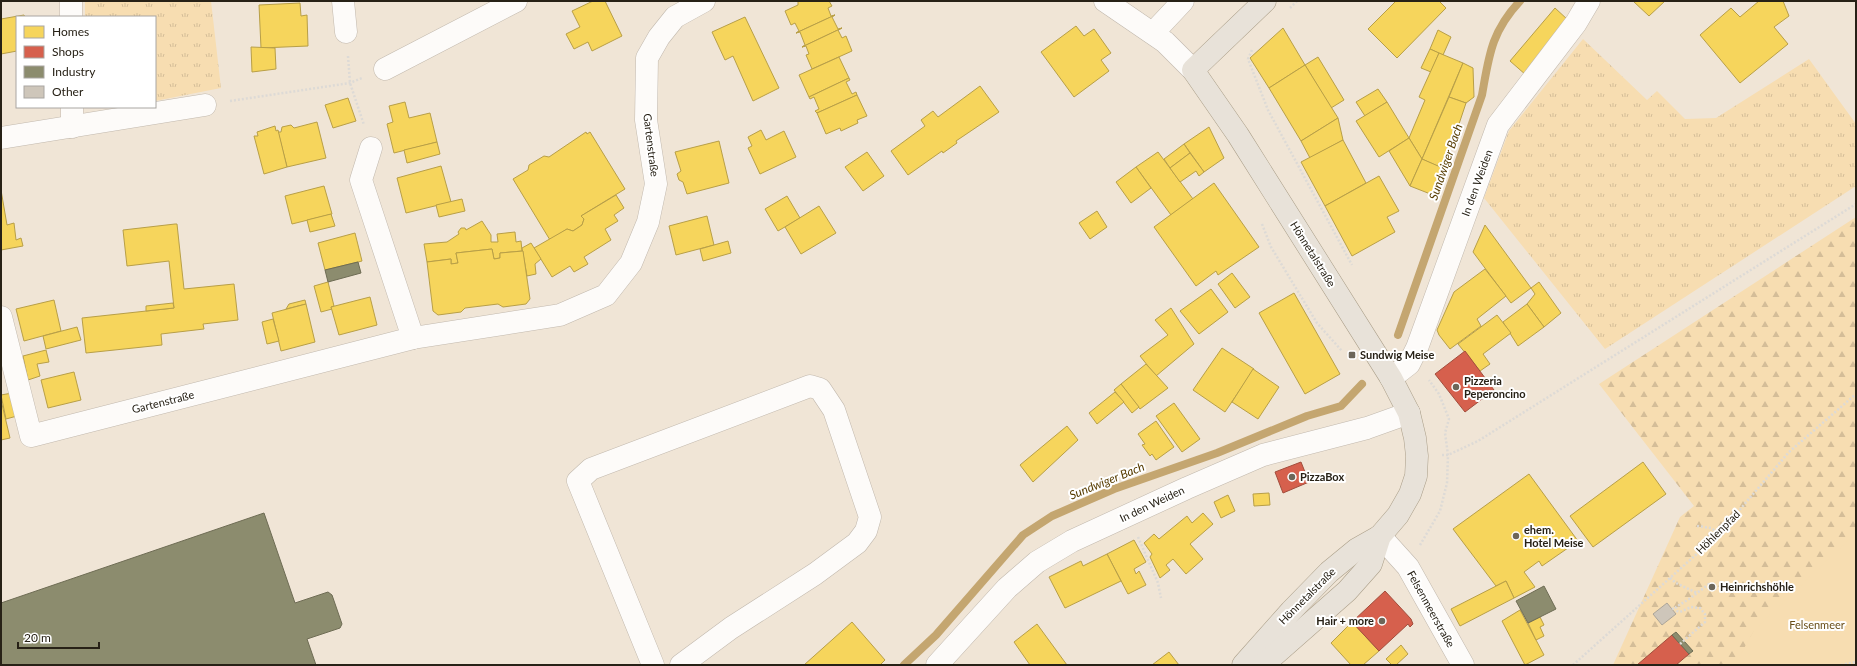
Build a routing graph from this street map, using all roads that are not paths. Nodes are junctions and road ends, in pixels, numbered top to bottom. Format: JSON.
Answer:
{"nodes":[{"id":1,"x":71,"y":1,"type":"edge"},
{"id":2,"x":343,"y":1,"type":"edge"},
{"id":3,"x":516,"y":1,"type":"edge"},
{"id":4,"x":704,"y":1,"type":"edge"},
{"id":5,"x":1105,"y":1,"type":"edge"},
{"id":6,"x":1184,"y":1,"type":"edge"},
{"id":7,"x":1265,"y":1,"type":"edge"},
{"id":8,"x":1589,"y":1,"type":"edge"},
{"id":9,"x":71,"y":16,"type":"edge"},
{"id":10,"x":346,"y":32,"type":"dead end"},
{"id":11,"x":1153,"y":33,"type":"junction"},
{"id":12,"x":385,"y":69,"type":"road end"},
{"id":13,"x":1193,"y":70,"type":"junction"},
{"id":14,"x":205,"y":105,"type":"road end"},
{"id":15,"x":72,"y":117,"type":"edge"},
{"id":16,"x":1,"y":138,"type":"edge"},
{"id":17,"x":371,"y":148,"type":"road end"},
{"id":18,"x":1,"y":317,"type":"edge"},
{"id":19,"x":413,"y":338,"type":"junction"},
{"id":20,"x":1391,"y":378,"type":"junction"},
{"id":21,"x":1409,"y":413,"type":"junction"},
{"id":22,"x":1380,"y":536,"type":"junction"},
{"id":23,"x":653,"y":665,"type":"edge"},
{"id":24,"x":681,"y":665,"type":"edge"},
{"id":25,"x":937,"y":665,"type":"edge"},
{"id":26,"x":1243,"y":665,"type":"edge"},
{"id":27,"x":1263,"y":665,"type":"edge"},
{"id":28,"x":1463,"y":665,"type":"edge"}],
"edges":[{"from":1,"to":9,"type":"street"},
{"from":2,"to":10,"type":"street"},
{"from":3,"to":12,"type":"street"},
{"from":4,"to":19,"type":"street","name":"Gartenstraße"},
{"from":5,"to":11,"type":"street"},
{"from":6,"to":11,"type":"street"},
{"from":7,"to":13,"type":"main road"},
{"from":8,"to":20,"type":"street","name":"In den Weiden"},
{"from":11,"to":13,"type":"street"},
{"from":13,"to":20,"type":"main road","name":"Hönnetalstraße"},
{"from":14,"to":15,"type":"street"},
{"from":15,"to":16,"type":"street"},
{"from":17,"to":19,"type":"street"},
{"from":18,"to":19,"type":"street","name":"Gartenstraße"},
{"from":20,"to":21,"type":"main road","name":"Hönnetalstraße"},
{"from":21,"to":22,"type":"main road","name":"Hönnetalstraße"},
{"from":21,"to":25,"type":"street","name":"In den Weiden"},
{"from":22,"to":26,"type":"main road","name":"Hönnetalstraße"},
{"from":22,"to":27,"type":"main road","name":"Hönnetalstraße"},
{"from":22,"to":28,"type":"street","name":"Felsenmeerstraße"},
{"from":23,"to":24,"type":"street"}]}
